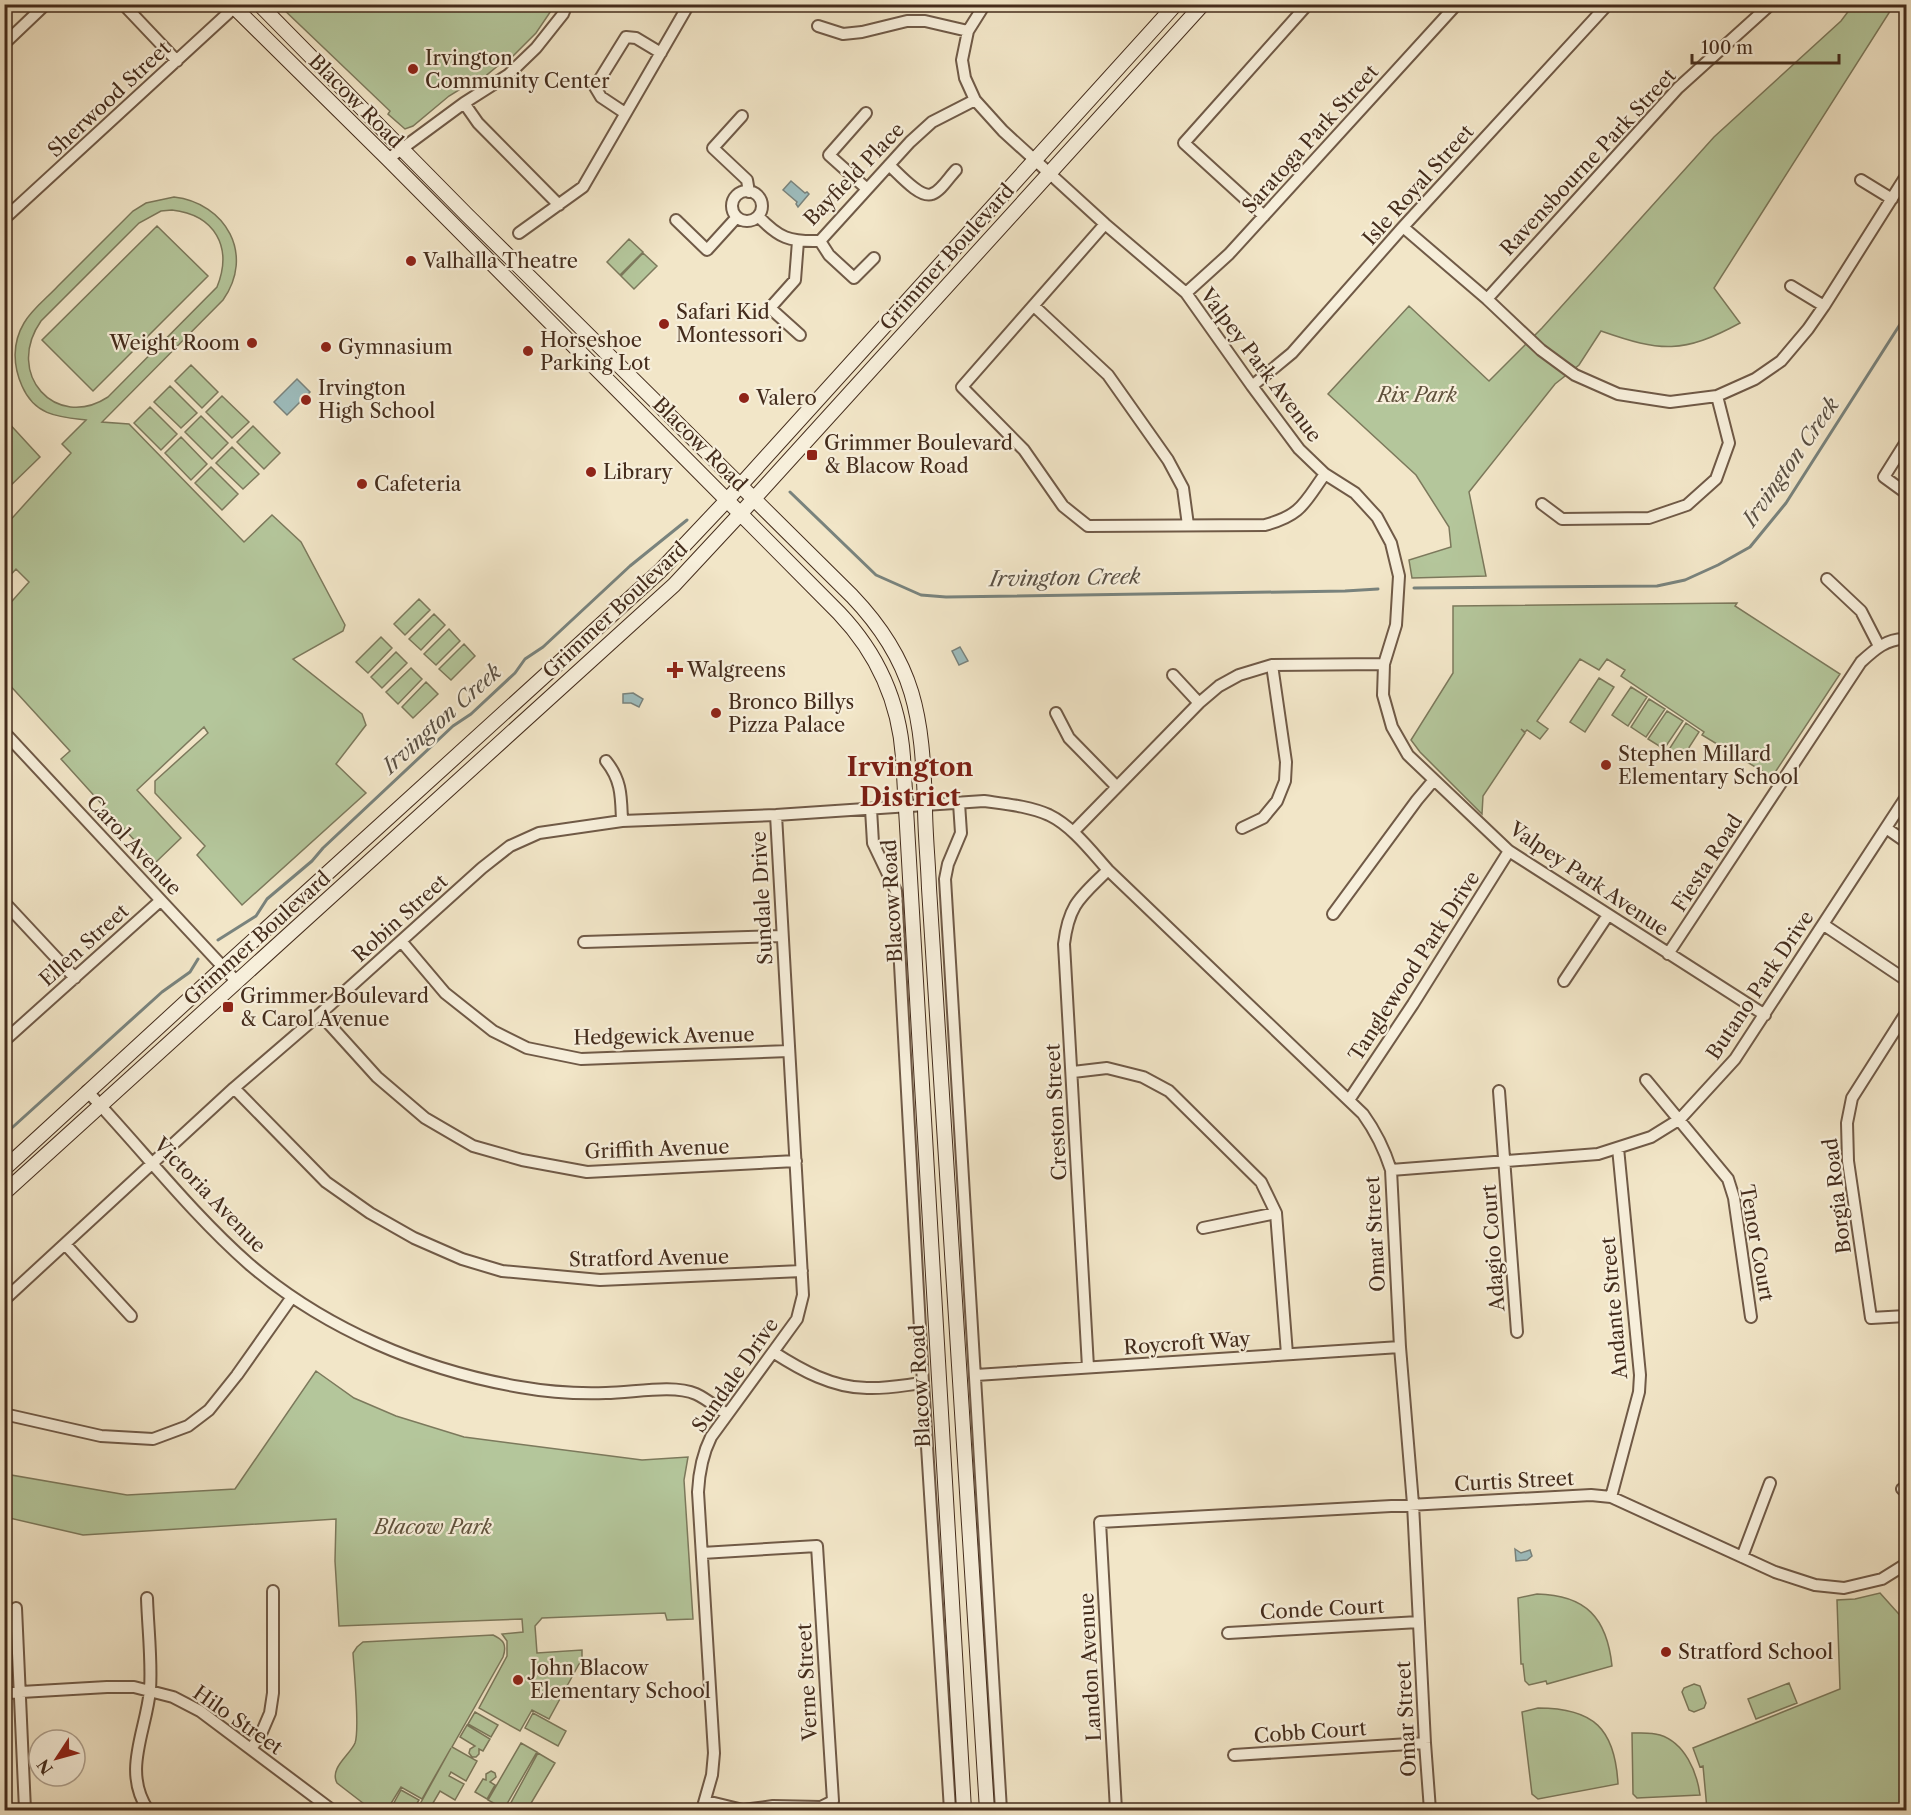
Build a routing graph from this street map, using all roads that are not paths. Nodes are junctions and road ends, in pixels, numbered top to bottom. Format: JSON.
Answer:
{"nodes":[{"id":1,"x":46,"y":4,"type":"edge"},
{"id":2,"x":123,"y":4,"type":"edge"},
{"id":3,"x":259,"y":4,"type":"edge"},
{"id":4,"x":567,"y":4,"type":"edge"},
{"id":5,"x":689,"y":4,"type":"edge"},
{"id":6,"x":985,"y":4,"type":"edge"},
{"id":7,"x":1176,"y":4,"type":"edge"},
{"id":8,"x":1203,"y":4,"type":"edge"},
{"id":9,"x":1308,"y":4,"type":"edge"},
{"id":10,"x":1457,"y":4,"type":"edge"},
{"id":11,"x":1608,"y":4,"type":"edge"},
{"id":12,"x":1771,"y":4,"type":"edge"},
{"id":13,"x":234,"y":6,"type":"edge"},
{"id":14,"x":818,"y":26,"type":"dead end"},
{"id":15,"x":968,"y":31,"type":"junction"},
{"id":16,"x":4,"y":44,"type":"edge"},
{"id":17,"x":661,"y":53,"type":"junction"},
{"id":18,"x":177,"y":61,"type":"junction"},
{"id":19,"x":975,"y":100,"type":"junction"},
{"id":20,"x":464,"y":103,"type":"junction"},
{"id":21,"x":625,"y":113,"type":"junction"},
{"id":22,"x":866,"y":113,"type":"dead end"},
{"id":23,"x":742,"y":116,"type":"dead end"},
{"id":24,"x":402,"y":150,"type":"junction"},
{"id":25,"x":388,"y":159,"type":"junction"},
{"id":26,"x":1035,"y":160,"type":"junction"},
{"id":27,"x":889,"y":165,"type":"junction"},
{"id":28,"x":956,"y":170,"type":"dead end"},
{"id":29,"x":1050,"y":173,"type":"junction"},
{"id":30,"x":1906,"y":176,"type":"edge"},
{"id":31,"x":1861,"y":180,"type":"dead end"},
{"id":32,"x":867,"y":189,"type":"junction"},
{"id":33,"x":748,"y":192,"type":"junction"},
{"id":34,"x":1892,"y":199,"type":"junction"},
{"id":35,"x":560,"y":205,"type":"junction"},
{"id":36,"x":758,"y":216,"type":"junction"},
{"id":37,"x":1264,"y":216,"type":"junction"},
{"id":38,"x":737,"y":217,"type":"junction"},
{"id":39,"x":4,"y":219,"type":"edge"},
{"id":40,"x":676,"y":219,"type":"dead end"},
{"id":41,"x":1106,"y":224,"type":"junction"},
{"id":42,"x":1403,"y":227,"type":"junction"},
{"id":43,"x":519,"y":233,"type":"dead end"},
{"id":44,"x":798,"y":241,"type":"junction"},
{"id":45,"x":820,"y":241,"type":"junction"},
{"id":46,"x":874,"y":258,"type":"dead end"},
{"id":47,"x":1791,"y":286,"type":"dead end"},
{"id":48,"x":1186,"y":293,"type":"junction"},
{"id":49,"x":1487,"y":299,"type":"junction"},
{"id":50,"x":1034,"y":306,"type":"junction"},
{"id":51,"x":1824,"y":306,"type":"junction"},
{"id":52,"x":800,"y":335,"type":"dead end"},
{"id":53,"x":1251,"y":386,"type":"junction"},
{"id":54,"x":1717,"y":396,"type":"junction"},
{"id":55,"x":1906,"y":442,"type":"edge"},
{"id":56,"x":1325,"y":474,"type":"junction"},
{"id":57,"x":741,"y":484,"type":"junction"},
{"id":58,"x":1906,"y":493,"type":"edge"},
{"id":59,"x":754,"y":498,"type":"junction"},
{"id":60,"x":728,"y":499,"type":"junction"},
{"id":61,"x":1542,"y":504,"type":"dead end"},
{"id":62,"x":741,"y":513,"type":"junction"},
{"id":63,"x":1188,"y":525,"type":"junction"},
{"id":64,"x":1827,"y":579,"type":"dead end"},
{"id":65,"x":1906,"y":639,"type":"edge"},
{"id":66,"x":1879,"y":646,"type":"junction"},
{"id":67,"x":1384,"y":664,"type":"junction"},
{"id":68,"x":1272,"y":665,"type":"junction"},
{"id":69,"x":1173,"y":675,"type":"dead end"},
{"id":70,"x":1199,"y":703,"type":"junction"},
{"id":71,"x":1056,"y":713,"type":"dead end"},
{"id":72,"x":4,"y":732,"type":"edge"},
{"id":73,"x":606,"y":761,"type":"dead end"},
{"id":74,"x":1433,"y":781,"type":"junction"},
{"id":75,"x":1116,"y":786,"type":"junction"},
{"id":76,"x":1906,"y":796,"type":"edge"},
{"id":77,"x":959,"y":803,"type":"junction"},
{"id":78,"x":925,"y":806,"type":"junction"},
{"id":79,"x":906,"y":807,"type":"junction"},
{"id":80,"x":871,"y":809,"type":"junction"},
{"id":81,"x":776,"y":815,"type":"junction"},
{"id":82,"x":622,"y":822,"type":"junction"},
{"id":83,"x":1242,"y":828,"type":"dead end"},
{"id":84,"x":1886,"y":828,"type":"junction"},
{"id":85,"x":1073,"y":832,"type":"junction"},
{"id":86,"x":1906,"y":842,"type":"edge"},
{"id":87,"x":1509,"y":851,"type":"junction"},
{"id":88,"x":1108,"y":870,"type":"junction"},
{"id":89,"x":160,"y":901,"type":"junction"},
{"id":90,"x":4,"y":902,"type":"edge"},
{"id":91,"x":1333,"y":914,"type":"dead end"},
{"id":92,"x":1608,"y":915,"type":"junction"},
{"id":93,"x":1824,"y":925,"type":"junction"},
{"id":94,"x":782,"y":936,"type":"junction"},
{"id":95,"x":401,"y":941,"type":"junction"},
{"id":96,"x":584,"y":942,"type":"dead end"},
{"id":97,"x":1668,"y":954,"type":"junction"},
{"id":98,"x":223,"y":968,"type":"junction"},
{"id":99,"x":75,"y":978,"type":"junction"},
{"id":100,"x":1906,"y":980,"type":"edge"},
{"id":101,"x":1564,"y":981,"type":"dead end"},
{"id":102,"x":237,"y":982,"type":"junction"},
{"id":103,"x":1906,"y":1013,"type":"edge"},
{"id":104,"x":320,"y":1014,"type":"junction"},
{"id":105,"x":1765,"y":1015,"type":"junction"},
{"id":106,"x":4,"y":1041,"type":"edge"},
{"id":107,"x":789,"y":1051,"type":"junction"},
{"id":108,"x":1072,"y":1072,"type":"junction"},
{"id":109,"x":1646,"y":1080,"type":"dead end"},
{"id":110,"x":234,"y":1088,"type":"junction"},
{"id":111,"x":87,"y":1091,"type":"junction"},
{"id":112,"x":1499,"y":1091,"type":"dead end"},
{"id":113,"x":1349,"y":1100,"type":"junction"},
{"id":114,"x":102,"y":1106,"type":"junction"},
{"id":115,"x":1680,"y":1119,"type":"junction"},
{"id":116,"x":1618,"y":1148,"type":"junction"},
{"id":117,"x":796,"y":1161,"type":"junction"},
{"id":118,"x":1505,"y":1161,"type":"junction"},
{"id":119,"x":154,"y":1164,"type":"junction"},
{"id":120,"x":4,"y":1169,"type":"edge"},
{"id":121,"x":1391,"y":1170,"type":"junction"},
{"id":122,"x":4,"y":1193,"type":"edge"},
{"id":123,"x":1276,"y":1213,"type":"junction"},
{"id":124,"x":1203,"y":1228,"type":"dead end"},
{"id":125,"x":65,"y":1244,"type":"junction"},
{"id":126,"x":802,"y":1272,"type":"junction"},
{"id":127,"x":292,"y":1297,"type":"junction"},
{"id":128,"x":4,"y":1300,"type":"edge"},
{"id":129,"x":131,"y":1316,"type":"dead end"},
{"id":130,"x":1906,"y":1316,"type":"edge"},
{"id":131,"x":1751,"y":1317,"type":"dead end"},
{"id":132,"x":1517,"y":1332,"type":"dead end"},
{"id":133,"x":1400,"y":1347,"type":"junction"},
{"id":134,"x":772,"y":1352,"type":"junction"},
{"id":135,"x":1287,"y":1354,"type":"junction"},
{"id":136,"x":1088,"y":1367,"type":"junction"},
{"id":137,"x":976,"y":1375,"type":"junction"},
{"id":138,"x":923,"y":1383,"type":"junction"},
{"id":139,"x":4,"y":1414,"type":"edge"},
{"id":140,"x":727,"y":1414,"type":"junction"},
{"id":141,"x":1770,"y":1483,"type":"dead end"},
{"id":142,"x":1611,"y":1497,"type":"junction"},
{"id":143,"x":1413,"y":1504,"type":"junction"},
{"id":144,"x":1100,"y":1522,"type":"joint"},
{"id":145,"x":702,"y":1553,"type":"junction"},
{"id":146,"x":1742,"y":1557,"type":"junction"},
{"id":147,"x":1906,"y":1564,"type":"edge"},
{"id":148,"x":273,"y":1591,"type":"dead end"},
{"id":149,"x":147,"y":1598,"type":"dead end"},
{"id":150,"x":16,"y":1608,"type":"dead end"},
{"id":151,"x":1419,"y":1622,"type":"junction"},
{"id":152,"x":1228,"y":1633,"type":"dead end"},
{"id":153,"x":150,"y":1691,"type":"junction"},
{"id":154,"x":19,"y":1692,"type":"junction"},
{"id":155,"x":4,"y":1693,"type":"edge"},
{"id":156,"x":1425,"y":1743,"type":"junction"},
{"id":157,"x":251,"y":1749,"type":"junction"},
{"id":158,"x":1234,"y":1755,"type":"dead end"},
{"id":159,"x":704,"y":1806,"type":"edge"},
{"id":160,"x":25,"y":1810,"type":"edge"},
{"id":161,"x":148,"y":1810,"type":"edge"},
{"id":162,"x":332,"y":1810,"type":"edge"},
{"id":163,"x":950,"y":1810,"type":"edge"},
{"id":164,"x":964,"y":1810,"type":"edge"},
{"id":165,"x":987,"y":1810,"type":"edge"},
{"id":166,"x":1001,"y":1810,"type":"edge"},
{"id":167,"x":1116,"y":1810,"type":"edge"},
{"id":168,"x":1430,"y":1810,"type":"edge"}],
"edges":[{"from":1,"to":16,"type":"street"},
{"from":2,"to":18,"type":"street"},
{"from":3,"to":24,"type":"main road","name":"Blacow Road"},
{"from":4,"to":20,"type":"street"},
{"from":5,"to":17,"type":"street"},
{"from":6,"to":15,"type":"street","name":"Valpey Park Avenue"},
{"from":7,"to":26,"type":"main road","name":"Grimmer Boulevard"},
{"from":8,"to":29,"type":"main road","name":"Grimmer Boulevard"},
{"from":9,"to":37,"type":"street"},
{"from":10,"to":37,"type":"street","name":"Saratoga Park Street"},
{"from":11,"to":42,"type":"street","name":"Isle Royal Street"},
{"from":12,"to":49,"type":"street","name":"Ravensbourne Park Street"},
{"from":13,"to":18,"type":"street","name":"Sherwood Street"},
{"from":13,"to":25,"type":"main road","name":"Blacow Road"},
{"from":14,"to":15,"type":"street"},
{"from":15,"to":19,"type":"street","name":"Valpey Park Avenue"},
{"from":17,"to":21,"type":"street"},
{"from":17,"to":21,"type":"street"},
{"from":18,"to":39,"type":"street","name":"Sherwood Street"},
{"from":19,"to":26,"type":"street","name":"Valpey Park Avenue"},
{"from":19,"to":27,"type":"street","name":"Bayfield Place"},
{"from":20,"to":24,"type":"street"},
{"from":20,"to":35,"type":"street"},
{"from":21,"to":35,"type":"street"},
{"from":22,"to":32,"type":"street"},
{"from":23,"to":33,"type":"street"},
{"from":24,"to":25,"type":"street"},
{"from":24,"to":57,"type":"main road","name":"Blacow Road"},
{"from":25,"to":60,"type":"main road","name":"Blacow Road"},
{"from":26,"to":29,"type":"street","name":"Valpey Park Avenue"},
{"from":26,"to":57,"type":"main road","name":"Grimmer Boulevard"},
{"from":27,"to":28,"type":"street"},
{"from":27,"to":32,"type":"street","name":"Bayfield Place"},
{"from":29,"to":41,"type":"street","name":"Valpey Park Avenue"},
{"from":29,"to":59,"type":"main road","name":"Grimmer Boulevard"},
{"from":30,"to":34,"type":"street"},
{"from":31,"to":34,"type":"street"},
{"from":32,"to":45,"type":"street","name":"Bayfield Place"},
{"from":33,"to":36,"type":"street"},
{"from":33,"to":38,"type":"street"},
{"from":34,"to":51,"type":"street"},
{"from":35,"to":43,"type":"street"},
{"from":36,"to":38,"type":"street"},
{"from":36,"to":44,"type":"street","name":"Bayfield Place"},
{"from":37,"to":48,"type":"street","name":"Saratoga Park Street"},
{"from":38,"to":40,"type":"street"},
{"from":41,"to":48,"type":"street","name":"Valpey Park Avenue"},
{"from":41,"to":50,"type":"street"},
{"from":42,"to":49,"type":"street"},
{"from":42,"to":53,"type":"street","name":"Isle Royal Street"},
{"from":44,"to":45,"type":"street","name":"Bayfield Place"},
{"from":44,"to":52,"type":"street"},
{"from":45,"to":46,"type":"street"},
{"from":47,"to":51,"type":"street"},
{"from":48,"to":53,"type":"street","name":"Valpey Park Avenue"},
{"from":49,"to":54,"type":"street"},
{"from":50,"to":63,"type":"street"},
{"from":50,"to":63,"type":"street"},
{"from":51,"to":54,"type":"street"},
{"from":53,"to":56,"type":"street","name":"Valpey Park Avenue"},
{"from":54,"to":61,"type":"street"},
{"from":55,"to":58,"type":"street"},
{"from":56,"to":63,"type":"street"},
{"from":56,"to":67,"type":"street","name":"Valpey Park Avenue"},
{"from":57,"to":59,"type":"main road","name":"Blacow Road"},
{"from":57,"to":60,"type":"main road","name":"Grimmer Boulevard"},
{"from":59,"to":62,"type":"main road","name":"Grimmer Boulevard"},
{"from":59,"to":78,"type":"main road","name":"Blacow Road"},
{"from":60,"to":62,"type":"main road","name":"Blacow Road"},
{"from":60,"to":98,"type":"main road","name":"Grimmer Boulevard"},
{"from":62,"to":79,"type":"main road","name":"Blacow Road"},
{"from":62,"to":102,"type":"main road","name":"Grimmer Boulevard"},
{"from":64,"to":66,"type":"street"},
{"from":65,"to":66,"type":"street"},
{"from":66,"to":97,"type":"street","name":"Fiesta Road"},
{"from":67,"to":68,"type":"street"},
{"from":67,"to":74,"type":"street","name":"Valpey Park Avenue"},
{"from":68,"to":70,"type":"street"},
{"from":68,"to":83,"type":"street"},
{"from":69,"to":70,"type":"street"},
{"from":70,"to":75,"type":"street"},
{"from":71,"to":75,"type":"street"},
{"from":72,"to":89,"type":"street","name":"Carol Avenue"},
{"from":73,"to":82,"type":"street"},
{"from":74,"to":87,"type":"street","name":"Valpey Park Avenue"},
{"from":74,"to":91,"type":"street"},
{"from":75,"to":85,"type":"street"},
{"from":76,"to":84,"type":"street","name":"Butano Park Drive"},
{"from":77,"to":78,"type":"street","name":"Omar Street"},
{"from":77,"to":85,"type":"street","name":"Omar Street"},
{"from":77,"to":137,"type":"street"},
{"from":78,"to":79,"type":"street","name":"Robin Street"},
{"from":78,"to":165,"type":"main road","name":"Blacow Road"},
{"from":79,"to":80,"type":"street","name":"Robin Street"},
{"from":79,"to":164,"type":"main road","name":"Blacow Road"},
{"from":80,"to":81,"type":"street","name":"Robin Street"},
{"from":80,"to":138,"type":"street","name":"Blacow Road"},
{"from":81,"to":82,"type":"street","name":"Robin Street"},
{"from":81,"to":94,"type":"street","name":"Sundale Drive"},
{"from":82,"to":95,"type":"street","name":"Robin Street"},
{"from":84,"to":86,"type":"street"},
{"from":84,"to":93,"type":"street","name":"Butano Park Drive"},
{"from":85,"to":88,"type":"street","name":"Omar Street"},
{"from":87,"to":92,"type":"street","name":"Valpey Park Avenue"},
{"from":87,"to":113,"type":"street","name":"Tanglewood Park Drive"},
{"from":88,"to":108,"type":"street","name":"Creston Street"},
{"from":88,"to":113,"type":"street","name":"Omar Street"},
{"from":89,"to":98,"type":"street","name":"Carol Avenue"},
{"from":89,"to":99,"type":"street","name":"Ellen Street"},
{"from":90,"to":99,"type":"street"},
{"from":92,"to":97,"type":"street","name":"Valpey Park Avenue"},
{"from":92,"to":101,"type":"street"},
{"from":93,"to":100,"type":"street"},
{"from":93,"to":105,"type":"street","name":"Butano Park Drive"},
{"from":94,"to":96,"type":"street"},
{"from":94,"to":107,"type":"street","name":"Sundale Drive"},
{"from":95,"to":104,"type":"street","name":"Robin Street"},
{"from":95,"to":107,"type":"street","name":"Hedgewick Avenue"},
{"from":97,"to":105,"type":"street","name":"Valpey Park Avenue"},
{"from":98,"to":102,"type":"street","name":"Carol Avenue"},
{"from":98,"to":111,"type":"main road","name":"Grimmer Boulevard"},
{"from":99,"to":106,"type":"street","name":"Ellen Street"},
{"from":102,"to":114,"type":"main road","name":"Grimmer Boulevard"},
{"from":103,"to":130,"type":"street","name":"Borgia Road"},
{"from":104,"to":110,"type":"street","name":"Robin Street"},
{"from":104,"to":117,"type":"street","name":"Griffith Avenue"},
{"from":105,"to":115,"type":"street","name":"Butano Park Drive"},
{"from":107,"to":117,"type":"street","name":"Sundale Drive"},
{"from":108,"to":123,"type":"street"},
{"from":108,"to":136,"type":"street","name":"Creston Street"},
{"from":109,"to":115,"type":"street","name":"Tenor Court"},
{"from":110,"to":119,"type":"street","name":"Robin Street"},
{"from":110,"to":126,"type":"street","name":"Stratford Avenue"},
{"from":111,"to":114,"type":"street","name":"Victoria Avenue"},
{"from":111,"to":120,"type":"main road","name":"Grimmer Boulevard"},
{"from":112,"to":118,"type":"street","name":"Adagio Court"},
{"from":113,"to":121,"type":"street","name":"Omar Street"},
{"from":114,"to":119,"type":"street","name":"Victoria Avenue"},
{"from":114,"to":122,"type":"main road","name":"Grimmer Boulevard"},
{"from":115,"to":116,"type":"street","name":"Butano Park Drive"},
{"from":115,"to":131,"type":"street","name":"Tenor Court"},
{"from":116,"to":118,"type":"street","name":"Butano Park Drive"},
{"from":116,"to":142,"type":"street","name":"Andante Street"},
{"from":117,"to":126,"type":"street","name":"Sundale Drive"},
{"from":118,"to":121,"type":"street","name":"Butano Park Drive"},
{"from":118,"to":132,"type":"street","name":"Adagio Court"},
{"from":119,"to":125,"type":"street","name":"Robin Street"},
{"from":119,"to":127,"type":"street","name":"Victoria Avenue"},
{"from":121,"to":133,"type":"street","name":"Omar Street"},
{"from":123,"to":124,"type":"street"},
{"from":123,"to":135,"type":"street"},
{"from":125,"to":128,"type":"street","name":"Robin Street"},
{"from":125,"to":129,"type":"street"},
{"from":126,"to":134,"type":"street","name":"Sundale Drive"},
{"from":127,"to":139,"type":"street"},
{"from":127,"to":140,"type":"street","name":"Victoria Avenue"},
{"from":133,"to":135,"type":"street","name":"Roycroft Way"},
{"from":133,"to":143,"type":"street","name":"Omar Street"},
{"from":134,"to":138,"type":"street"},
{"from":134,"to":140,"type":"street","name":"Sundale Drive"},
{"from":135,"to":136,"type":"street","name":"Roycroft Way"},
{"from":136,"to":137,"type":"street","name":"Roycroft Way"},
{"from":137,"to":166,"type":"street"},
{"from":138,"to":163,"type":"street","name":"Blacow Road"},
{"from":140,"to":145,"type":"street","name":"Sundale Drive"},
{"from":141,"to":146,"type":"street"},
{"from":142,"to":143,"type":"street","name":"Curtis Street"},
{"from":142,"to":146,"type":"street","name":"Curtis Street"},
{"from":143,"to":144,"type":"street","name":"Curtis Street"},
{"from":143,"to":151,"type":"street","name":"Omar Street"},
{"from":144,"to":167,"type":"street","name":"Landon Avenue"},
{"from":145,"to":159,"type":"street","name":"Sundale Drive"},
{"from":145,"to":159,"type":"street","name":"Verne Street"},
{"from":146,"to":147,"type":"street","name":"Curtis Street"},
{"from":148,"to":157,"type":"street"},
{"from":149,"to":153,"type":"street"},
{"from":150,"to":154,"type":"street"},
{"from":151,"to":152,"type":"street","name":"Conde Court"},
{"from":151,"to":156,"type":"street","name":"Omar Street"},
{"from":153,"to":154,"type":"street","name":"Hilo Street"},
{"from":153,"to":157,"type":"street","name":"Hilo Street"},
{"from":153,"to":161,"type":"street"},
{"from":154,"to":155,"type":"street","name":"Hilo Street"},
{"from":154,"to":160,"type":"street"},
{"from":156,"to":158,"type":"street","name":"Cobb Court"},
{"from":156,"to":168,"type":"street","name":"Omar Street"},
{"from":157,"to":162,"type":"street","name":"Hilo Street"}]}
